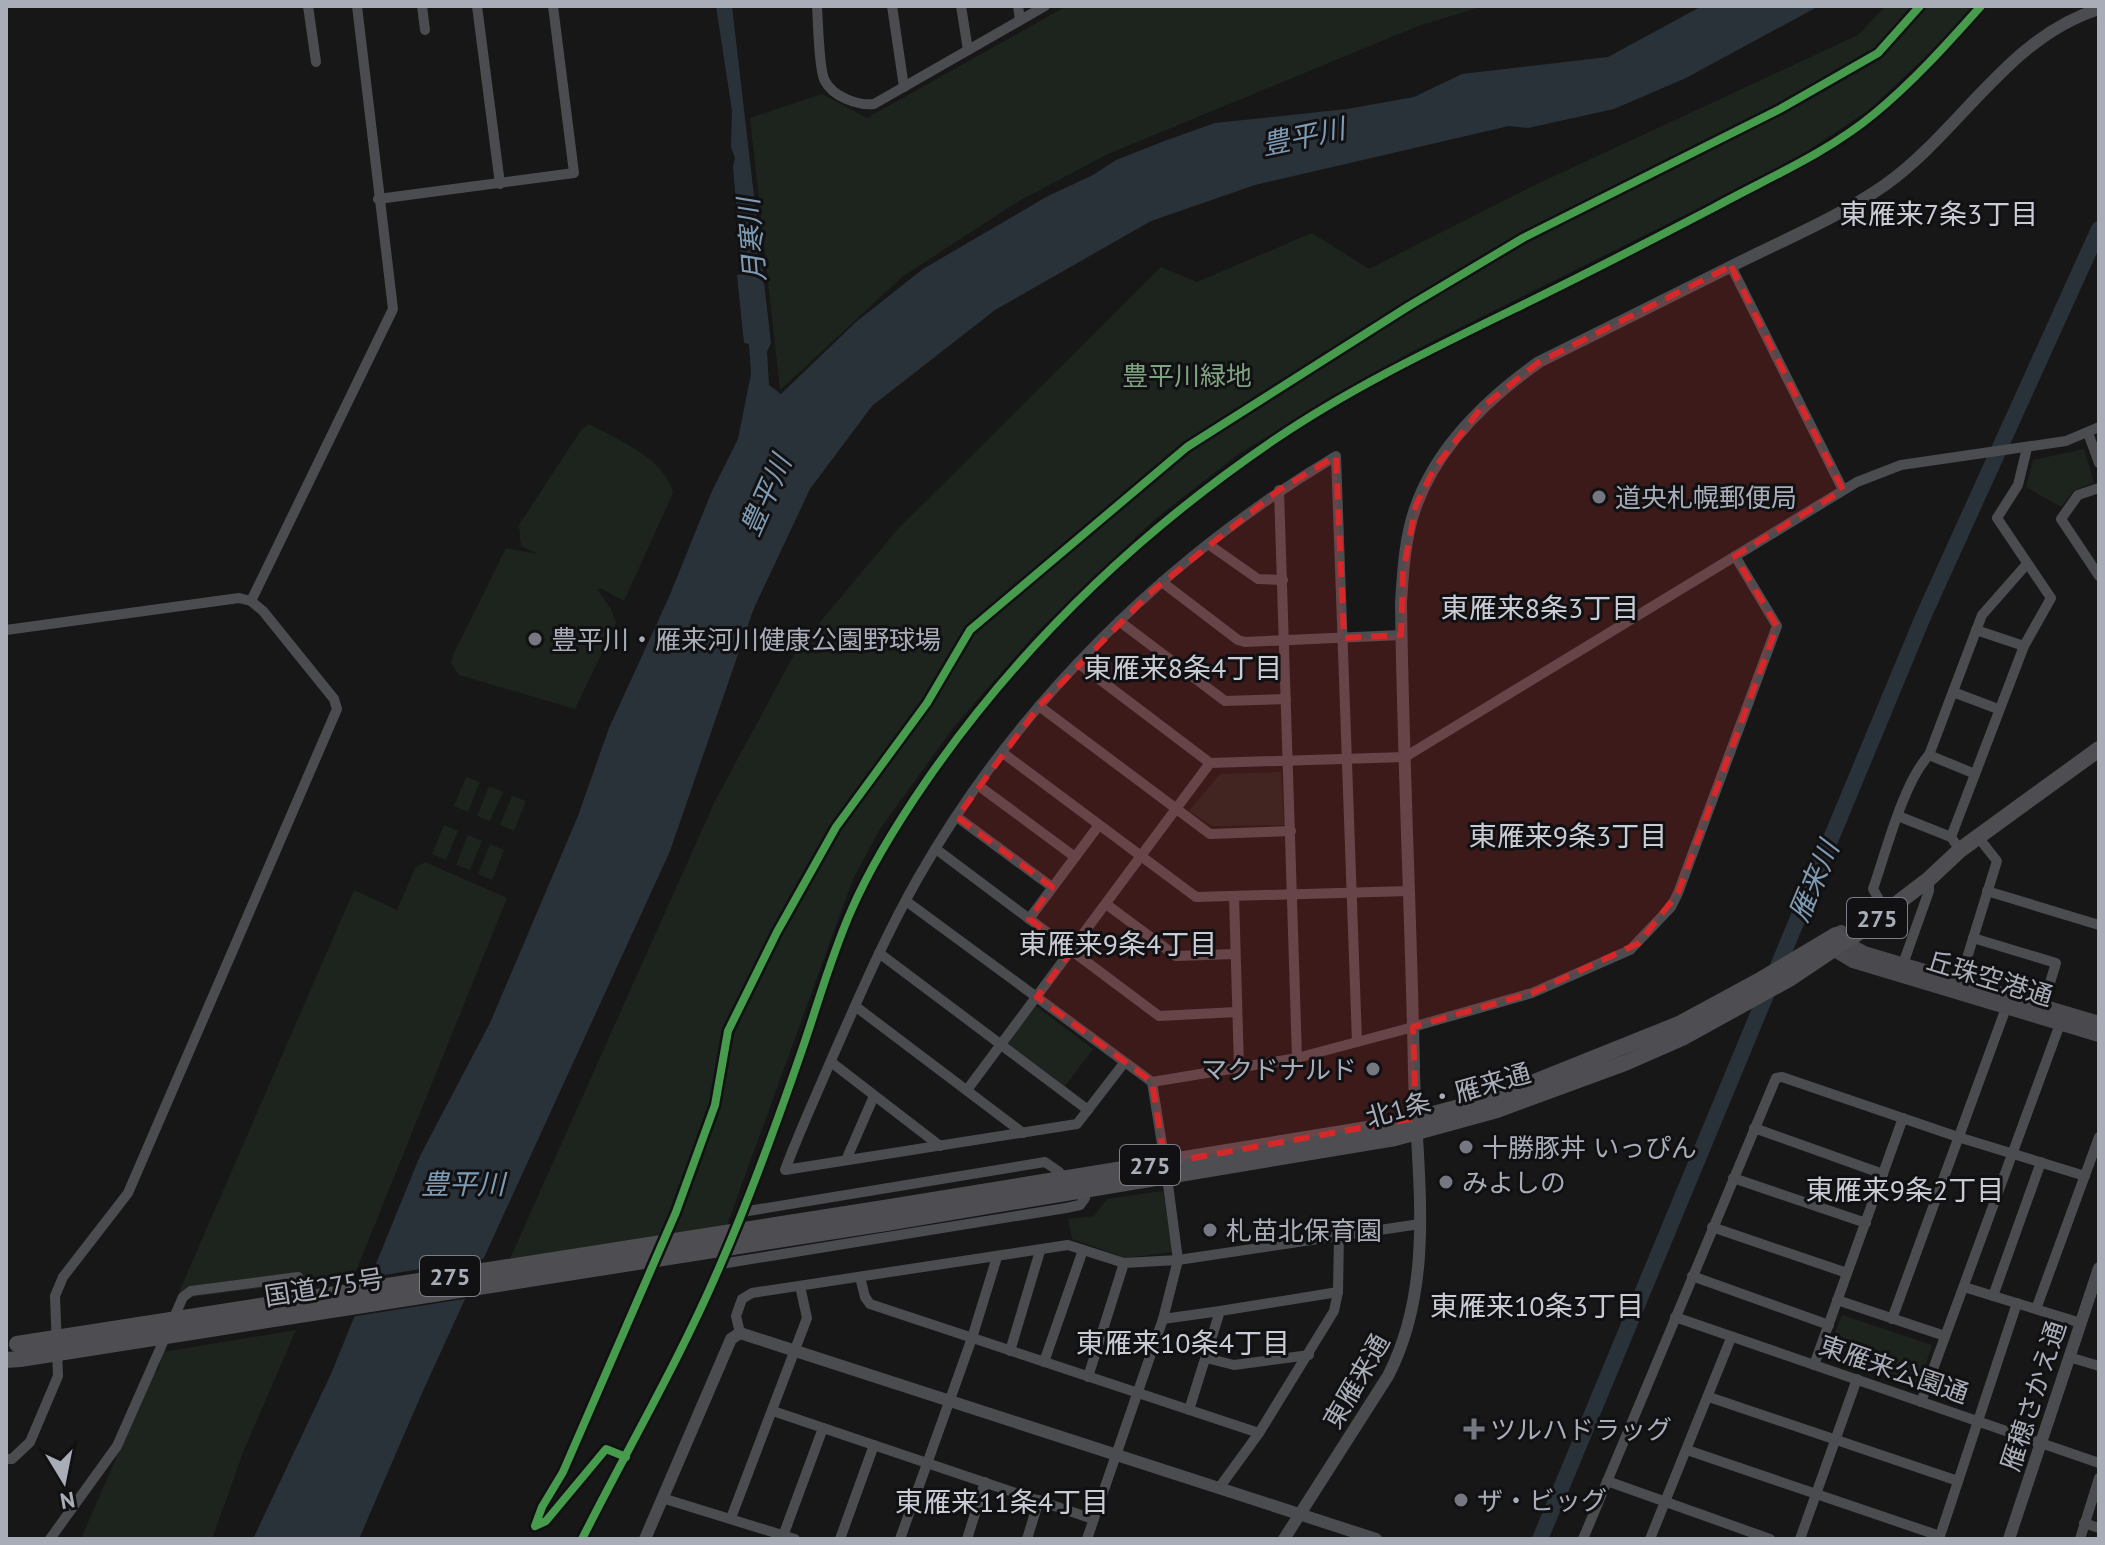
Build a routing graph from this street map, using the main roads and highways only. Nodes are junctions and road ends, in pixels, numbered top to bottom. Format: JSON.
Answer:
{"nodes":[{"id":1,"x":2099,"y":749,"type":"edge"},
{"id":2,"x":1955,"y":844,"type":"junction"},
{"id":3,"x":1837,"y":940,"type":"junction"},
{"id":4,"x":1958,"y":987,"type":"junction"},
{"id":5,"x":2041,"y":1012,"type":"junction"},
{"id":6,"x":2099,"y":1023,"type":"edge"},
{"id":7,"x":2099,"y":1035,"type":"edge"},
{"id":8,"x":1417,"y":1125,"type":"junction"},
{"id":9,"x":1166,"y":1170,"type":"junction"},
{"id":10,"x":885,"y":1216,"type":"junction"},
{"id":11,"x":12,"y":1352,"type":"edge"}],
"edges":[{"from":1,"to":2,"type":"highway","name":"北1条・雁来通","number":"275"},
{"from":2,"to":3,"type":"highway","name":"北1条・雁来通","number":"275"},
{"from":2,"to":3,"type":"highway","name":"北1条・雁来通","number":"275"},
{"from":3,"to":4,"type":"main road","name":"丘珠空港通"},
{"from":3,"to":4,"type":"main road","name":"丘珠空港通"},
{"from":3,"to":8,"type":"highway","name":"北1条・雁来通","number":"275"},
{"from":3,"to":8,"type":"highway","name":"北1条・雁来通","number":"275"},
{"from":4,"to":5,"type":"main road","name":"丘珠空港通"},
{"from":4,"to":5,"type":"main road","name":"丘珠空港通"},
{"from":5,"to":6,"type":"main road","name":"丘珠空港通"},
{"from":5,"to":7,"type":"main road","name":"丘珠空港通"},
{"from":8,"to":9,"type":"highway","name":"北1条・雁来通","number":"275"},
{"from":9,"to":10,"type":"highway","name":"北1条・雁来通","number":"275"},
{"from":9,"to":10,"type":"highway","name":"北1条・雁来通","number":"275"},
{"from":10,"to":11,"type":"highway","name":"国道275号","number":"275","bridge":true}]}
